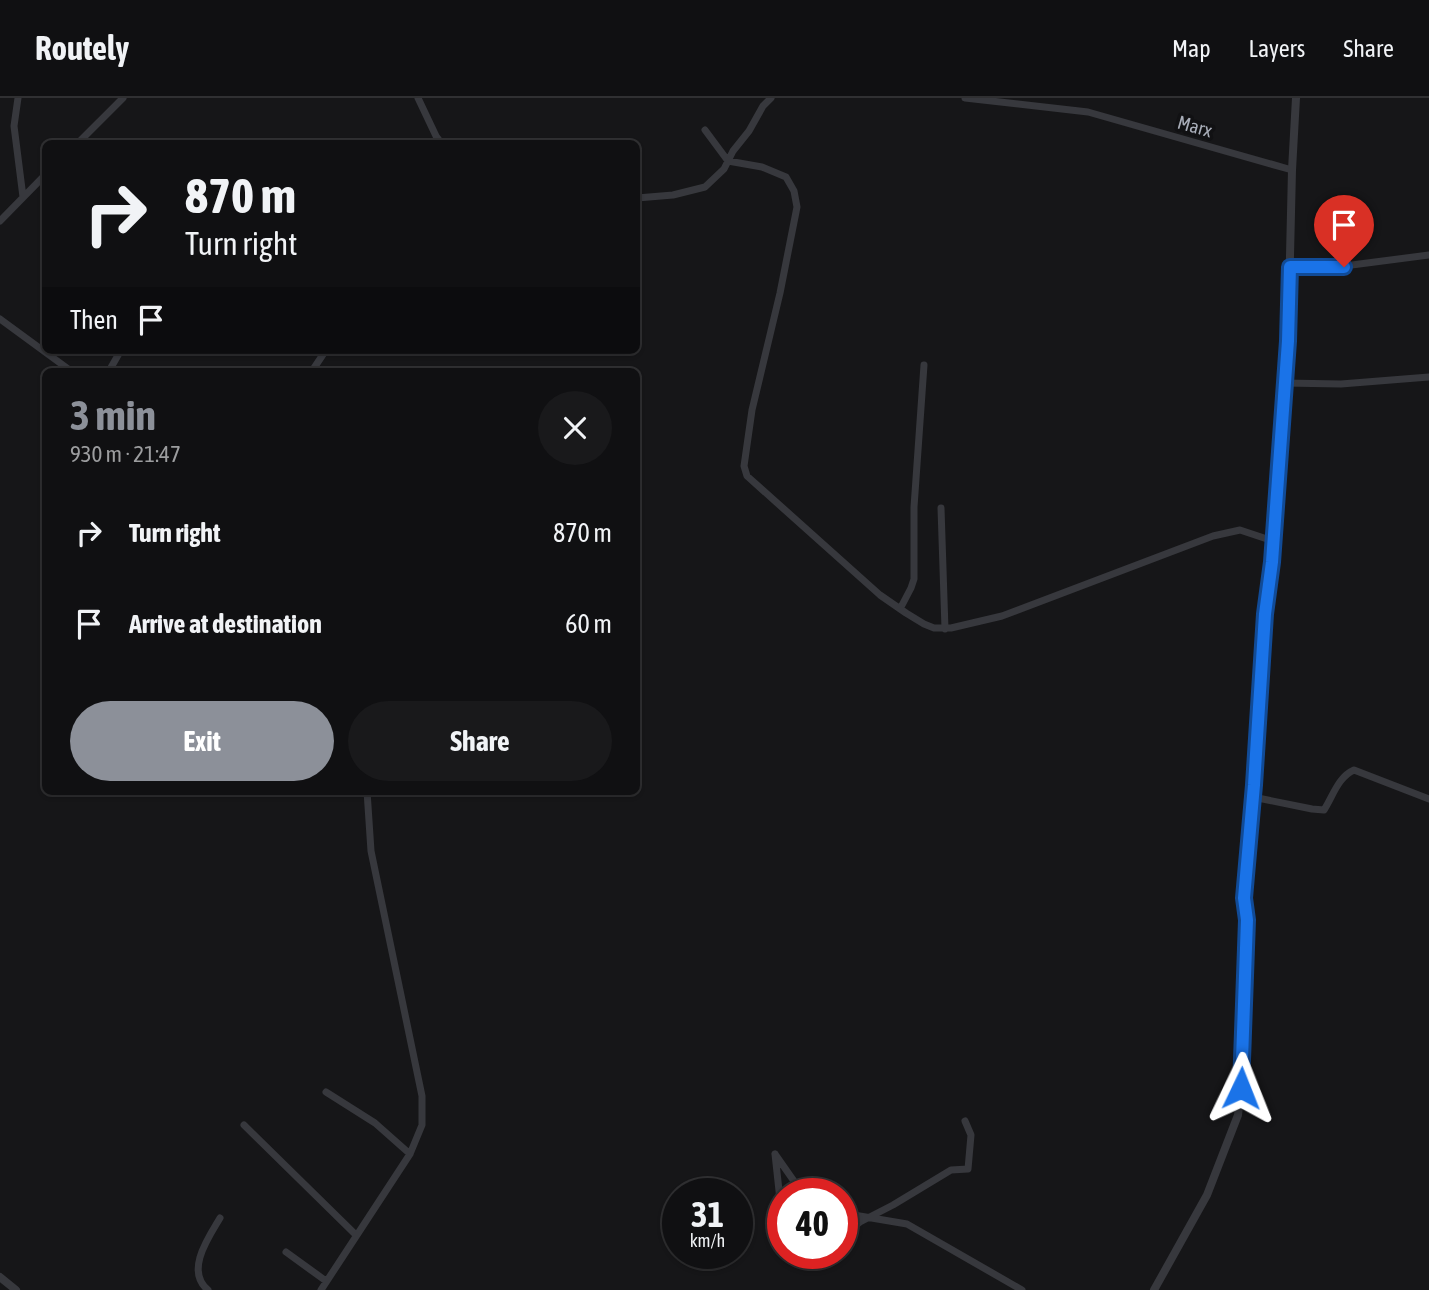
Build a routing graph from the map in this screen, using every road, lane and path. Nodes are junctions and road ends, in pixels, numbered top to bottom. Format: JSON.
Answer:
{"nodes":[{"id":1,"x":18,"y":98,"type":"edge"},
{"id":2,"x":123,"y":98,"type":"edge"},
{"id":3,"x":418,"y":98,"type":"edge"},
{"id":4,"x":771,"y":98,"type":"edge"},
{"id":5,"x":964,"y":98,"type":"edge"},
{"id":6,"x":1296,"y":98,"type":"edge"},
{"id":7,"x":705,"y":130,"type":"dead end"},
{"id":8,"x":81,"y":140,"type":"edge"},
{"id":9,"x":439,"y":140,"type":"edge"},
{"id":10,"x":728,"y":161,"type":"junction"},
{"id":11,"x":1292,"y":170,"type":"junction"},
{"id":12,"x":42,"y":178,"type":"edge"},
{"id":13,"x":23,"y":197,"type":"junction"},
{"id":14,"x":640,"y":198,"type":"edge"},
{"id":15,"x":0,"y":221,"type":"edge"},
{"id":16,"x":1429,"y":255,"type":"edge"},
{"id":17,"x":1290,"y":267,"type":"junction"},
{"id":18,"x":0,"y":319,"type":"edge"},
{"id":19,"x":42,"y":350,"type":"edge"},
{"id":20,"x":48,"y":354,"type":"edge"},
{"id":21,"x":924,"y":365,"type":"dead end"},
{"id":22,"x":67,"y":368,"type":"edge"},
{"id":23,"x":1429,"y":377,"type":"edge"},
{"id":24,"x":1284,"y":383,"type":"junction"},
{"id":25,"x":941,"y":508,"type":"dead end"},
{"id":26,"x":1273,"y":541,"type":"junction"},
{"id":27,"x":900,"y":609,"type":"junction"},
{"id":28,"x":944,"y":629,"type":"junction"},
{"id":29,"x":367,"y":795,"type":"edge"},
{"id":30,"x":1253,"y":797,"type":"junction"},
{"id":31,"x":1429,"y":799,"type":"edge"},
{"id":32,"x":326,"y":1092,"type":"dead end"},
{"id":33,"x":965,"y":1121,"type":"dead end"},
{"id":34,"x":244,"y":1125,"type":"dead end"},
{"id":35,"x":410,"y":1154,"type":"junction"},
{"id":36,"x":778,"y":1178,"type":"edge"},
{"id":37,"x":792,"y":1178,"type":"edge"},
{"id":38,"x":858,"y":1215,"type":"edge"},
{"id":39,"x":868,"y":1217,"type":"junction"},
{"id":40,"x":220,"y":1218,"type":"dead end"},
{"id":41,"x":858,"y":1224,"type":"edge"},
{"id":42,"x":356,"y":1235,"type":"junction"},
{"id":43,"x":286,"y":1252,"type":"dead end"},
{"id":44,"x":0,"y":1278,"type":"edge"},
{"id":45,"x":326,"y":1281,"type":"junction"},
{"id":46,"x":16,"y":1290,"type":"edge"},
{"id":47,"x":208,"y":1290,"type":"edge"},
{"id":48,"x":321,"y":1290,"type":"edge"},
{"id":49,"x":1022,"y":1290,"type":"edge"},
{"id":50,"x":1154,"y":1290,"type":"edge"}],
"edges":[{"from":1,"to":13,"type":"street"},
{"from":2,"to":8,"type":"street"},
{"from":3,"to":9,"type":"street"},
{"from":4,"to":10,"type":"street"},
{"from":5,"to":11,"type":"street","name":"Marx"},
{"from":6,"to":11,"type":"street"},
{"from":7,"to":10,"type":"street"},
{"from":10,"to":14,"type":"street"},
{"from":10,"to":27,"type":"street"},
{"from":11,"to":17,"type":"street"},
{"from":12,"to":13,"type":"street"},
{"from":13,"to":15,"type":"street"},
{"from":16,"to":17,"type":"street"},
{"from":17,"to":24,"type":"street"},
{"from":18,"to":19,"type":"street"},
{"from":20,"to":22,"type":"street"},
{"from":21,"to":27,"type":"street"},
{"from":23,"to":24,"type":"street"},
{"from":24,"to":26,"type":"street"},
{"from":25,"to":28,"type":"street"},
{"from":26,"to":28,"type":"street"},
{"from":26,"to":30,"type":"street"},
{"from":27,"to":28,"type":"street"},
{"from":29,"to":35,"type":"street"},
{"from":30,"to":31,"type":"street"},
{"from":30,"to":50,"type":"street"},
{"from":32,"to":35,"type":"street"},
{"from":33,"to":39,"type":"street"},
{"from":34,"to":42,"type":"street"},
{"from":35,"to":42,"type":"street"},
{"from":36,"to":37,"type":"street"},
{"from":38,"to":39,"type":"street"},
{"from":39,"to":41,"type":"street"},
{"from":39,"to":49,"type":"street"},
{"from":40,"to":47,"type":"street"},
{"from":42,"to":45,"type":"street"},
{"from":43,"to":45,"type":"street"},
{"from":44,"to":46,"type":"street"},
{"from":45,"to":48,"type":"street"}]}
